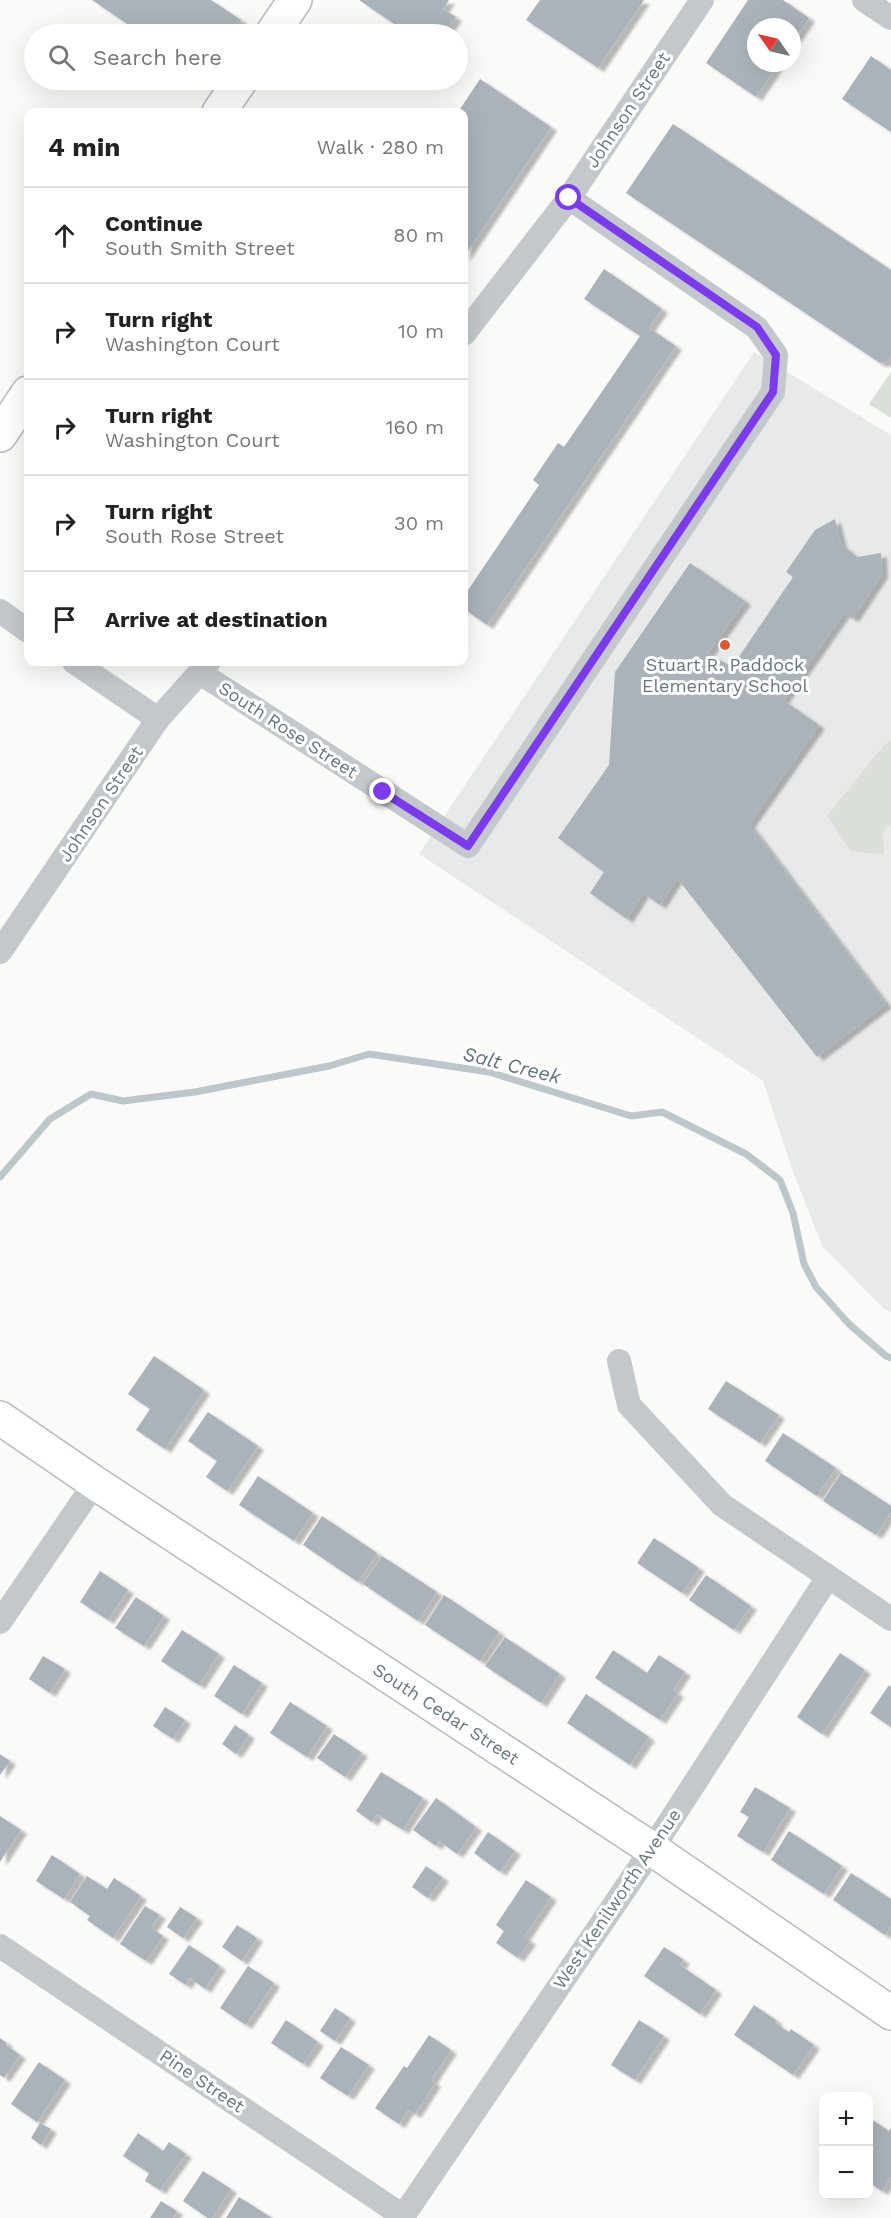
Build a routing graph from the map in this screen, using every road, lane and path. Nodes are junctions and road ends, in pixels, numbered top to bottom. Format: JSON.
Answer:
{"nodes":[{"id":1,"x":702,"y":0,"type":"edge"},
{"id":2,"x":864,"y":0,"type":"edge"},
{"id":3,"x":891,"y":18,"type":"edge"},
{"id":4,"x":234,"y":90,"type":"edge"},
{"id":5,"x":222,"y":108,"type":"edge"},
{"id":6,"x":569,"y":198,"type":"junction"},
{"id":7,"x":468,"y":329,"type":"edge"},
{"id":8,"x":24,"y":399,"type":"edge"},
{"id":9,"x":0,"y":435,"type":"edge"},
{"id":10,"x":0,"y":611,"type":"edge"},
{"id":11,"x":24,"y":628,"type":"edge"},
{"id":12,"x":80,"y":666,"type":"edge"},
{"id":13,"x":204,"y":667,"type":"edge"},
{"id":14,"x":158,"y":719,"type":"junction"},
{"id":15,"x":0,"y":952,"type":"edge"},
{"id":16,"x":619,"y":1361,"type":"dead end"},
{"id":17,"x":0,"y":1418,"type":"edge"},
{"id":18,"x":95,"y":1483,"type":"junction"},
{"id":19,"x":828,"y":1577,"type":"junction"},
{"id":20,"x":891,"y":1619,"type":"edge"},
{"id":21,"x":0,"y":1622,"type":"edge"},
{"id":22,"x":652,"y":1849,"type":"junction"},
{"id":23,"x":0,"y":1946,"type":"edge"},
{"id":24,"x":891,"y":2013,"type":"edge"},
{"id":25,"x":403,"y":2217,"type":"edge"}],
"edges":[{"from":1,"to":6,"type":"street","name":"Johnson Street"},
{"from":2,"to":3,"type":"street"},
{"from":4,"to":5,"type":"street"},
{"from":6,"to":7,"type":"street","name":"Johnson Street"},
{"from":6,"to":13,"type":"street","name":"South Rose Street"},
{"from":8,"to":9,"type":"street"},
{"from":10,"to":11,"type":"street"},
{"from":12,"to":14,"type":"street"},
{"from":13,"to":14,"type":"street","name":"Johnson Street"},
{"from":14,"to":15,"type":"street","name":"Johnson Street"},
{"from":16,"to":19,"type":"street"},
{"from":17,"to":18,"type":"street","name":"South Cedar Street"},
{"from":18,"to":21,"type":"street"},
{"from":18,"to":22,"type":"street","name":"South Cedar Street"},
{"from":19,"to":20,"type":"street"},
{"from":19,"to":22,"type":"street","name":"West Kenilworth Avenue"},
{"from":22,"to":24,"type":"street","name":"South Cedar Street"},
{"from":22,"to":25,"type":"street","name":"West Kenilworth Avenue"},
{"from":23,"to":25,"type":"street","name":"Pine Street"}]}
